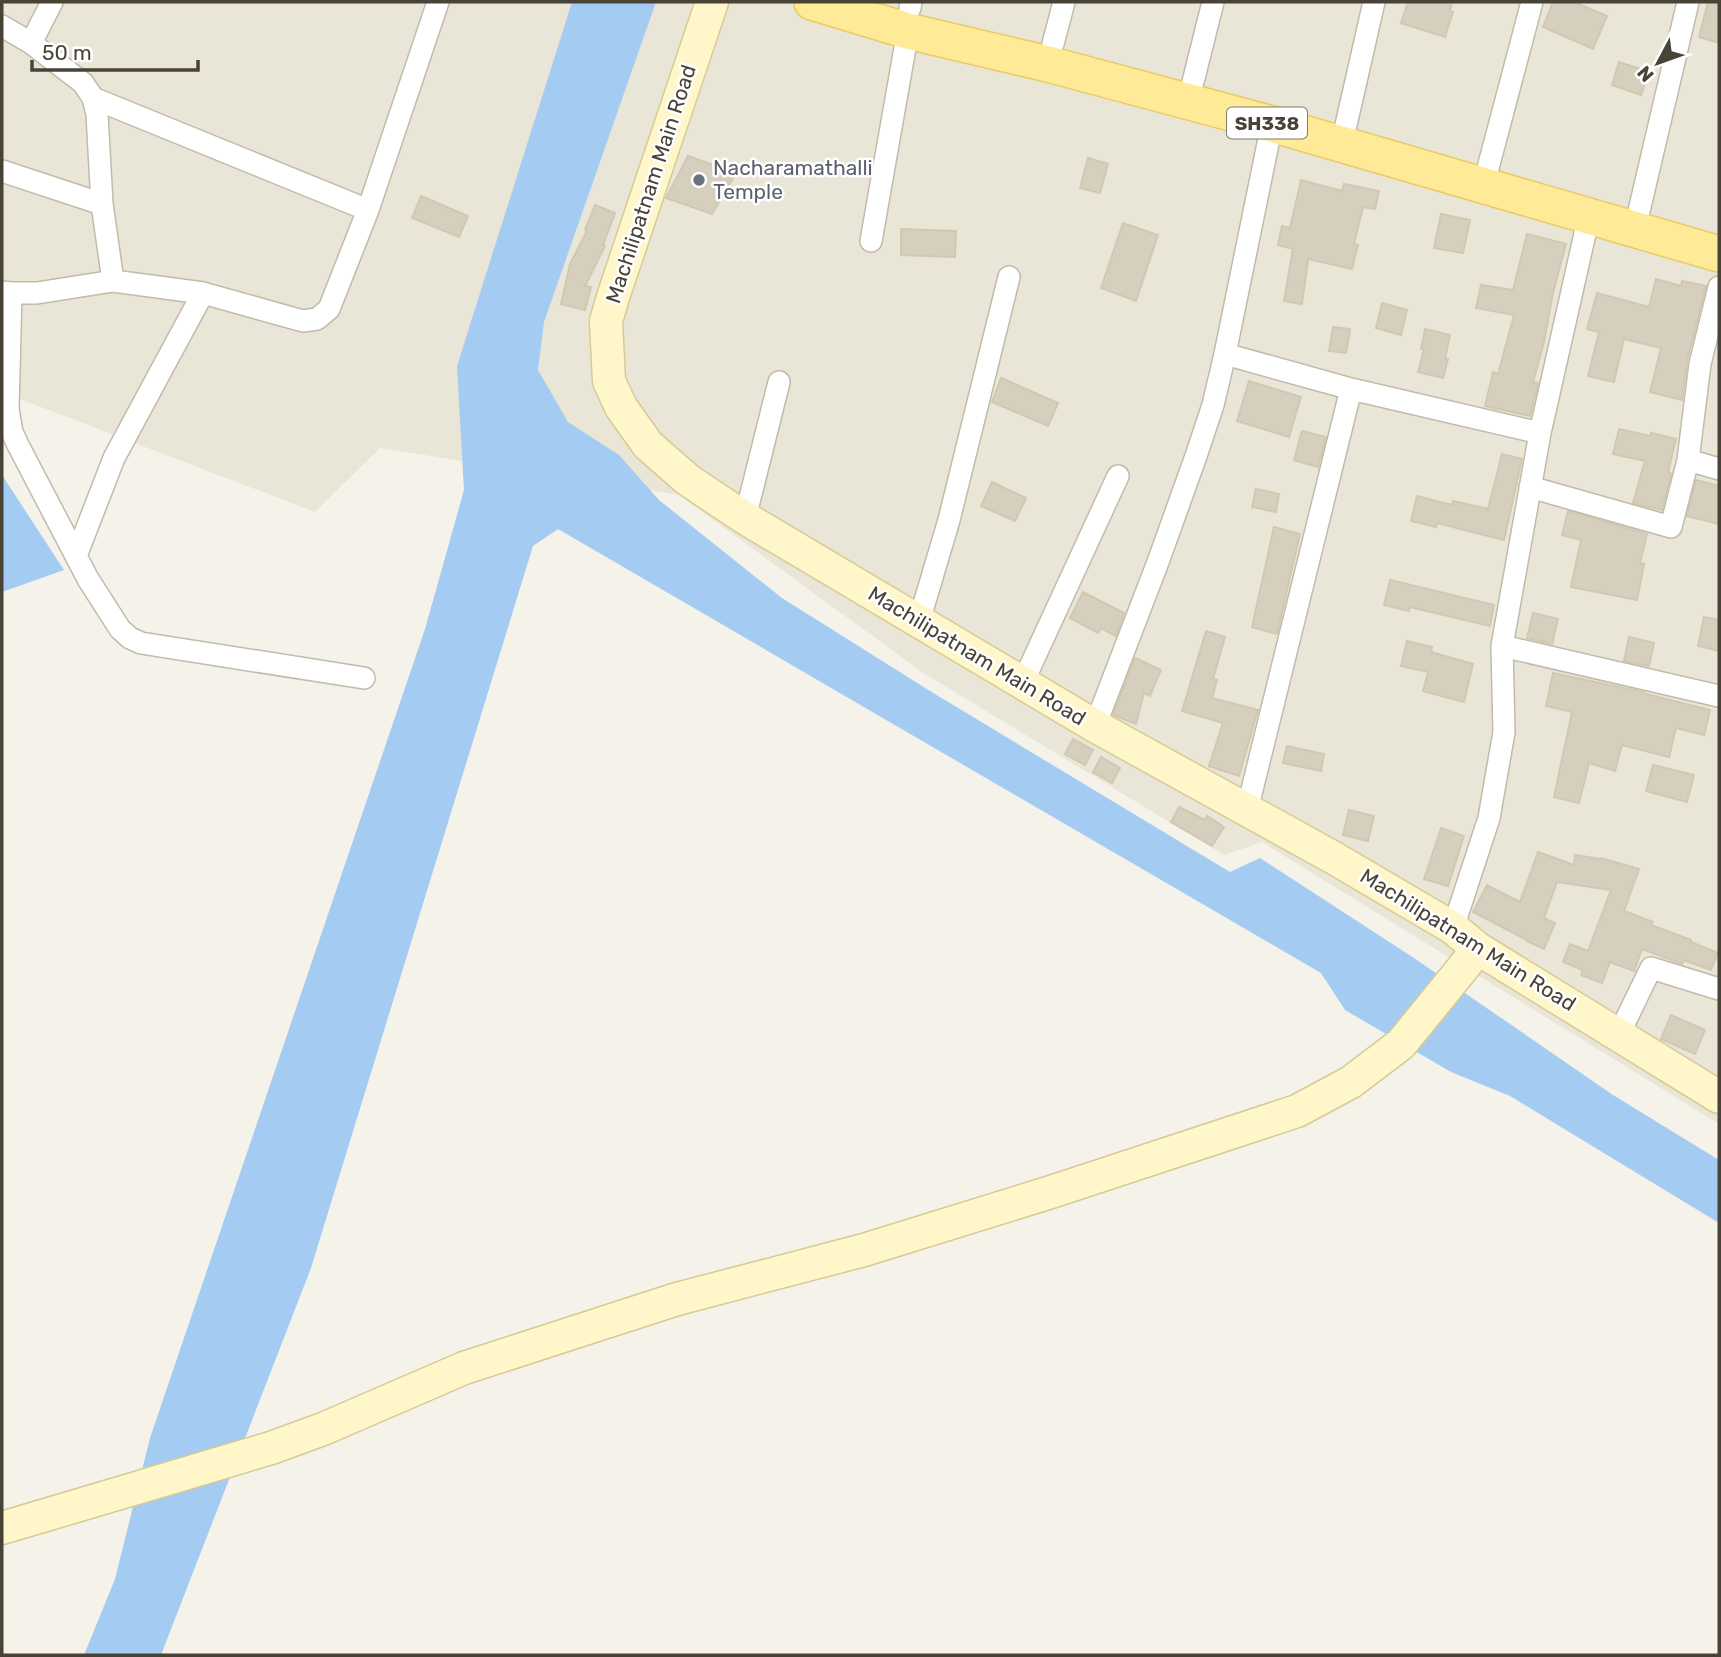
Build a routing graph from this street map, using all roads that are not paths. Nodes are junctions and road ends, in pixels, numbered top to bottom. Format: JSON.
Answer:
{"nodes":[{"id":1,"x":52,"y":2,"type":"edge"},
{"id":2,"x":438,"y":2,"type":"edge"},
{"id":3,"x":712,"y":2,"type":"edge"},
{"id":4,"x":812,"y":2,"type":"edge"},
{"id":5,"x":1063,"y":2,"type":"edge"},
{"id":6,"x":1213,"y":2,"type":"edge"},
{"id":7,"x":1374,"y":2,"type":"edge"},
{"id":8,"x":1532,"y":2,"type":"edge"},
{"id":9,"x":1688,"y":2,"type":"edge"},
{"id":10,"x":904,"y":11,"type":"edge"},
{"id":11,"x":2,"y":26,"type":"edge"},
{"id":12,"x":31,"y":43,"type":"junction"},
{"id":13,"x":1053,"y":44,"type":"junction"},
{"id":14,"x":1193,"y":82,"type":"junction"},
{"id":15,"x":93,"y":98,"type":"junction"},
{"id":16,"x":1272,"y":124,"type":"junction"},
{"id":17,"x":1346,"y":125,"type":"junction"},
{"id":18,"x":1489,"y":168,"type":"junction"},
{"id":19,"x":2,"y":171,"type":"edge"},
{"id":20,"x":102,"y":204,"type":"junction"},
{"id":21,"x":368,"y":210,"type":"junction"},
{"id":22,"x":1639,"y":211,"type":"junction"},
{"id":23,"x":1588,"y":216,"type":"junction"},
{"id":24,"x":1719,"y":234,"type":"edge"},
{"id":25,"x":871,"y":241,"type":"dead end"},
{"id":26,"x":1719,"y":254,"type":"edge"},
{"id":27,"x":1009,"y":278,"type":"dead end"},
{"id":28,"x":113,"y":281,"type":"junction"},
{"id":29,"x":1719,"y":287,"type":"edge"},
{"id":30,"x":6,"y":293,"type":"edge"},
{"id":31,"x":203,"y":293,"type":"junction"},
{"id":32,"x":1225,"y":354,"type":"junction"},
{"id":33,"x":779,"y":382,"type":"dead end"},
{"id":34,"x":1351,"y":389,"type":"junction"},
{"id":35,"x":1540,"y":433,"type":"junction"},
{"id":36,"x":1688,"y":460,"type":"junction"},
{"id":37,"x":1719,"y":469,"type":"edge"},
{"id":38,"x":1118,"y":476,"type":"dead end"},
{"id":39,"x":1530,"y":487,"type":"junction"},
{"id":40,"x":745,"y":518,"type":"junction"},
{"id":41,"x":76,"y":556,"type":"junction"},
{"id":42,"x":919,"y":621,"type":"junction"},
{"id":43,"x":1502,"y":646,"type":"junction"},
{"id":44,"x":364,"y":678,"type":"dead end"},
{"id":45,"x":1023,"y":682,"type":"junction"},
{"id":46,"x":1719,"y":696,"type":"edge"},
{"id":47,"x":1095,"y":726,"type":"junction"},
{"id":48,"x":1247,"y":810,"type":"junction"},
{"id":49,"x":1466,"y":946,"type":"junction"},
{"id":50,"x":1719,"y":989,"type":"edge"},
{"id":51,"x":1619,"y":1034,"type":"junction"},
{"id":52,"x":1719,"y":1097,"type":"edge"},
{"id":53,"x":2,"y":1528,"type":"edge"}],
"edges":[{"from":1,"to":12,"type":"street"},
{"from":2,"to":21,"type":"street"},
{"from":3,"to":40,"type":"main road","name":"Machilipatnam Main Road"},
{"from":4,"to":10,"type":"main road","number":"SH338"},
{"from":5,"to":13,"type":"street"},
{"from":6,"to":14,"type":"street"},
{"from":7,"to":17,"type":"street"},
{"from":8,"to":18,"type":"street"},
{"from":9,"to":22,"type":"street"},
{"from":10,"to":13,"type":"main road","number":"SH338"},
{"from":10,"to":16,"type":"main road","number":"SH338"},
{"from":10,"to":25,"type":"street"},
{"from":11,"to":12,"type":"street"},
{"from":12,"to":15,"type":"street"},
{"from":13,"to":14,"type":"main road","number":"SH338"},
{"from":14,"to":17,"type":"main road","number":"SH338"},
{"from":15,"to":20,"type":"street"},
{"from":15,"to":21,"type":"street"},
{"from":16,"to":23,"type":"main road","number":"SH338"},
{"from":16,"to":32,"type":"street"},
{"from":17,"to":18,"type":"main road","number":"SH338"},
{"from":18,"to":22,"type":"main road","number":"SH338"},
{"from":19,"to":20,"type":"street"},
{"from":20,"to":28,"type":"street"},
{"from":21,"to":31,"type":"street"},
{"from":22,"to":24,"type":"main road","number":"SH338"},
{"from":23,"to":26,"type":"main road","number":"SH338"},
{"from":23,"to":35,"type":"street"},
{"from":27,"to":42,"type":"street"},
{"from":28,"to":30,"type":"street"},
{"from":28,"to":31,"type":"street"},
{"from":29,"to":36,"type":"street"},
{"from":30,"to":41,"type":"street"},
{"from":31,"to":41,"type":"street"},
{"from":32,"to":34,"type":"street"},
{"from":32,"to":47,"type":"street"},
{"from":33,"to":40,"type":"street"},
{"from":34,"to":35,"type":"street"},
{"from":34,"to":48,"type":"street"},
{"from":35,"to":39,"type":"street"},
{"from":36,"to":37,"type":"street"},
{"from":36,"to":39,"type":"street"},
{"from":38,"to":45,"type":"street"},
{"from":39,"to":43,"type":"street"},
{"from":40,"to":42,"type":"main road","name":"Machilipatnam Main Road"},
{"from":41,"to":44,"type":"street"},
{"from":42,"to":45,"type":"main road","name":"Machilipatnam Main Road"},
{"from":43,"to":46,"type":"street"},
{"from":43,"to":49,"type":"street"},
{"from":45,"to":47,"type":"main road","name":"Machilipatnam Main Road"},
{"from":47,"to":48,"type":"main road","name":"Machilipatnam Main Road"},
{"from":48,"to":49,"type":"main road","name":"Machilipatnam Main Road"},
{"from":49,"to":51,"type":"main road","name":"Machilipatnam Main Road"},
{"from":49,"to":53,"type":"main road"},
{"from":50,"to":51,"type":"street"},
{"from":51,"to":52,"type":"main road","name":"Machilipatnam Main Road"}]}
